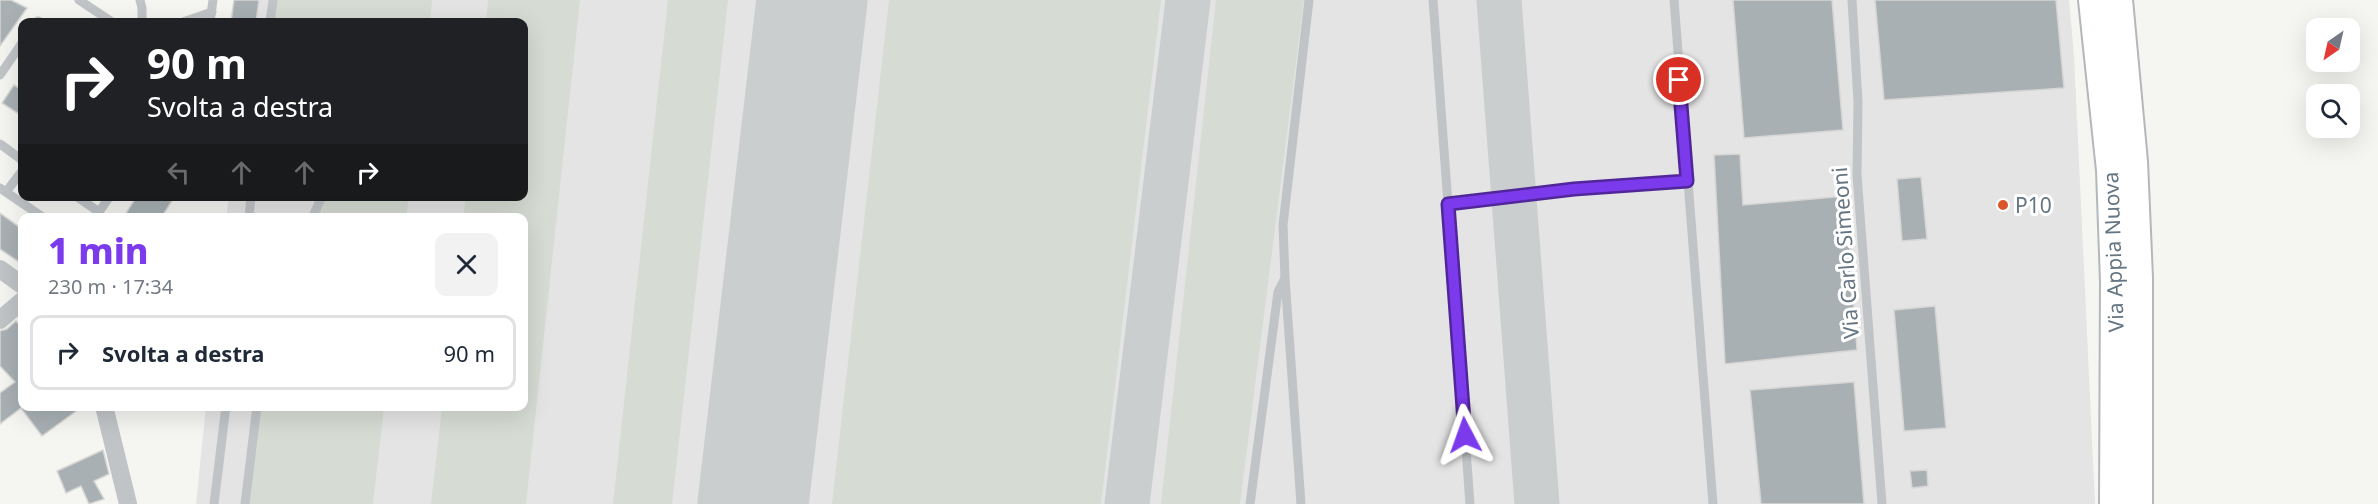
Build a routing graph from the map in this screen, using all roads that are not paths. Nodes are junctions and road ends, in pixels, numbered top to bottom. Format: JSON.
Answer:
{"nodes":[{"id":1,"x":79,"y":0,"type":"edge"},
{"id":2,"x":140,"y":0,"type":"edge"},
{"id":3,"x":213,"y":0,"type":"edge"},
{"id":4,"x":273,"y":0,"type":"edge"},
{"id":5,"x":1309,"y":0,"type":"edge"},
{"id":6,"x":1433,"y":0,"type":"edge"},
{"id":7,"x":1674,"y":0,"type":"edge"},
{"id":8,"x":1852,"y":0,"type":"edge"},
{"id":9,"x":2093,"y":0,"type":"edge"},
{"id":10,"x":2118,"y":0,"type":"edge"},
{"id":11,"x":212,"y":12,"type":"junction"},
{"id":12,"x":106,"y":18,"type":"edge"},
{"id":13,"x":142,"y":18,"type":"edge"},
{"id":14,"x":195,"y":18,"type":"edge"},
{"id":15,"x":211,"y":18,"type":"edge"},
{"id":16,"x":271,"y":18,"type":"edge"},
{"id":17,"x":18,"y":49,"type":"edge"},
{"id":18,"x":0,"y":75,"type":"edge"},
{"id":19,"x":0,"y":144,"type":"edge"},
{"id":20,"x":18,"y":157,"type":"edge"},
{"id":21,"x":18,"y":175,"type":"edge"},
{"id":22,"x":1687,"y":181,"type":"junction"},
{"id":23,"x":3,"y":190,"type":"edge"},
{"id":24,"x":18,"y":200,"type":"edge"},
{"id":25,"x":19,"y":201,"type":"edge"},
{"id":26,"x":82,"y":201,"type":"edge"},
{"id":27,"x":1448,"y":204,"type":"junction"},
{"id":28,"x":37,"y":213,"type":"edge"},
{"id":29,"x":96,"y":213,"type":"edge"},
{"id":30,"x":0,"y":269,"type":"edge"},
{"id":31,"x":1285,"y":278,"type":"junction"},
{"id":32,"x":18,"y":282,"type":"edge"},
{"id":33,"x":18,"y":304,"type":"edge"},
{"id":34,"x":0,"y":320,"type":"edge"},
{"id":35,"x":105,"y":411,"type":"edge"},
{"id":36,"x":225,"y":411,"type":"edge"},
{"id":37,"x":256,"y":411,"type":"edge"},
{"id":38,"x":128,"y":504,"type":"edge"},
{"id":39,"x":214,"y":504,"type":"edge"},
{"id":40,"x":245,"y":504,"type":"edge"},
{"id":41,"x":1250,"y":504,"type":"edge"},
{"id":42,"x":1301,"y":504,"type":"edge"},
{"id":43,"x":1470,"y":504,"type":"edge"},
{"id":44,"x":1713,"y":504,"type":"edge"},
{"id":45,"x":1882,"y":504,"type":"edge"},
{"id":46,"x":2114,"y":504,"type":"edge"},
{"id":47,"x":2138,"y":504,"type":"edge"}],
"edges":[{"from":1,"to":12,"type":"lane"},
{"from":2,"to":13,"type":"lane"},
{"from":3,"to":11,"type":"lane"},
{"from":4,"to":16,"type":"lane"},
{"from":5,"to":31,"type":"lane"},
{"from":6,"to":27,"type":"lane"},
{"from":7,"to":22,"type":"lane"},
{"from":8,"to":45,"type":"lane","name":"Via Carlo Simeoni"},
{"from":9,"to":46,"type":"main road","name":"Via Appia Nuova"},
{"from":10,"to":47,"type":"main road","name":"Via Appia Nuova"},
{"from":11,"to":14,"type":"lane"},
{"from":11,"to":15,"type":"lane"},
{"from":17,"to":18,"type":"lane"},
{"from":19,"to":20,"type":"lane"},
{"from":21,"to":23,"type":"lane"},
{"from":22,"to":27,"type":"lane"},
{"from":22,"to":44,"type":"lane"},
{"from":23,"to":24,"type":"lane"},
{"from":25,"to":28,"type":"lane"},
{"from":26,"to":29,"type":"lane"},
{"from":27,"to":43,"type":"lane"},
{"from":30,"to":32,"type":"street"},
{"from":31,"to":41,"type":"lane"},
{"from":31,"to":42,"type":"lane"},
{"from":33,"to":34,"type":"street"},
{"from":35,"to":38,"type":"street"},
{"from":36,"to":39,"type":"lane"},
{"from":37,"to":40,"type":"lane"}]}
